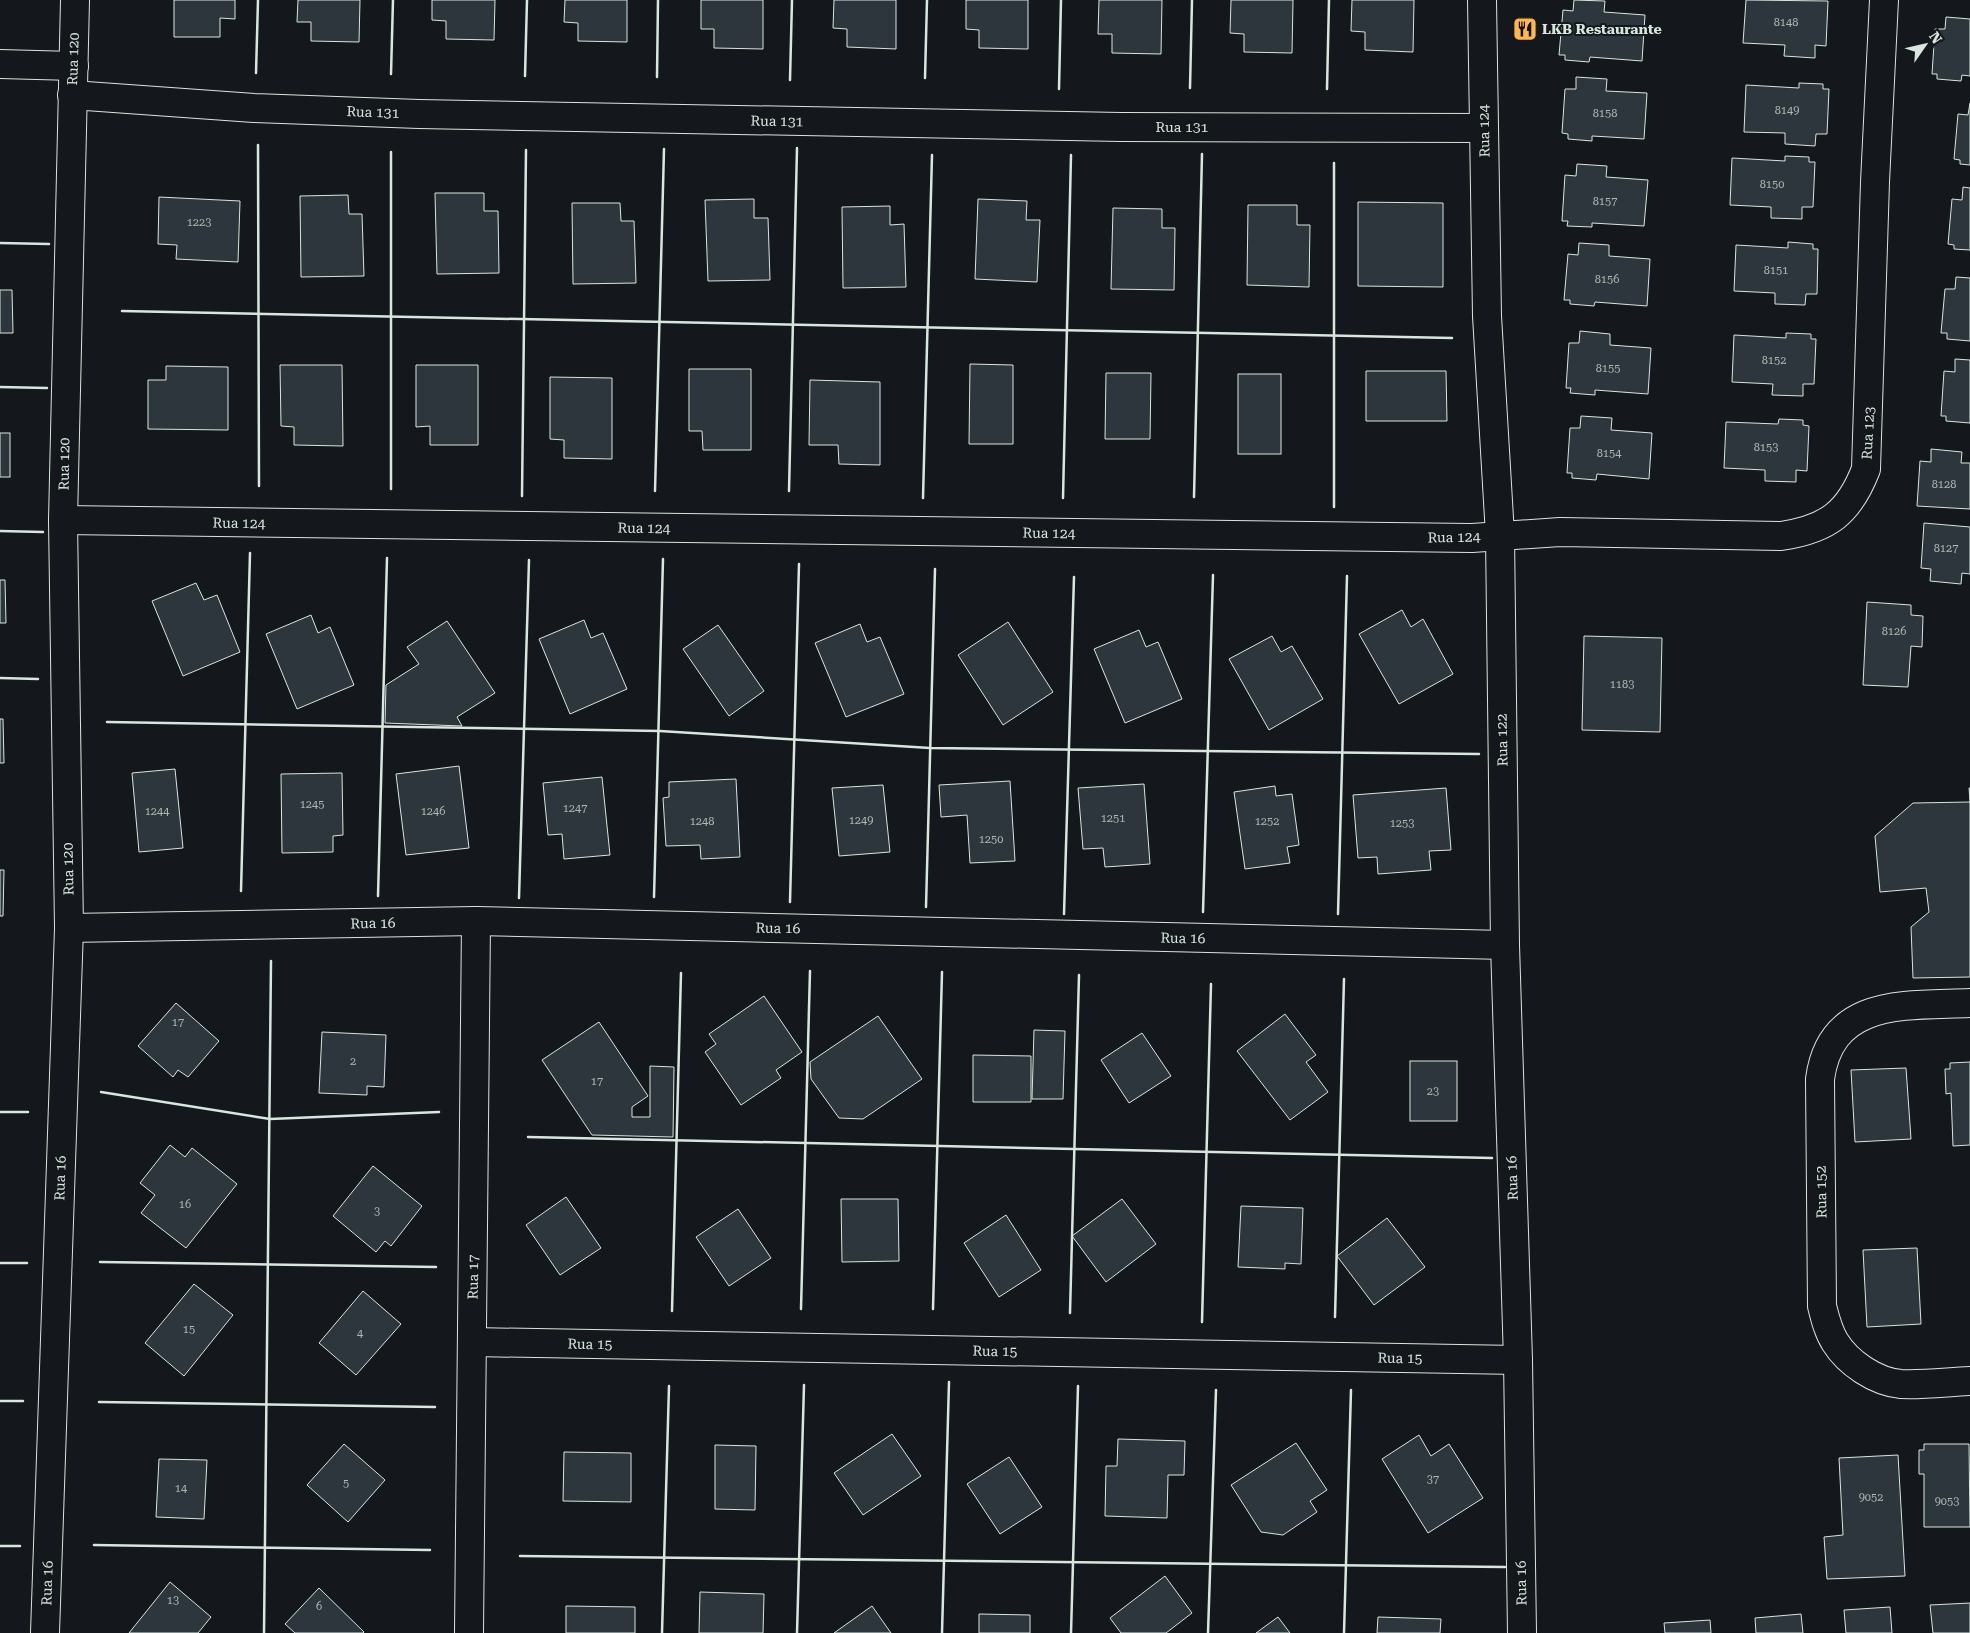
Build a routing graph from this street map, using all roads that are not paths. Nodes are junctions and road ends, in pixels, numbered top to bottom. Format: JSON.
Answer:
{"nodes":[{"id":1,"x":75,"y":0,"type":"edge"},
{"id":2,"x":1482,"y":0,"type":"edge"},
{"id":3,"x":1884,"y":0,"type":"edge"},
{"id":4,"x":0,"y":64,"type":"edge"},
{"id":5,"x":74,"y":66,"type":"junction"},
{"id":6,"x":72,"y":96,"type":"junction"},
{"id":7,"x":1484,"y":128,"type":"junction"},
{"id":8,"x":63,"y":520,"type":"junction"},
{"id":9,"x":1500,"y":535,"type":"junction"},
{"id":10,"x":476,"y":921,"type":"junction"},
{"id":11,"x":69,"y":928,"type":"junction"},
{"id":12,"x":1505,"y":946,"type":"junction"},
{"id":13,"x":1970,"y":1003,"type":"edge"},
{"id":14,"x":473,"y":1342,"type":"junction"},
{"id":15,"x":1518,"y":1360,"type":"junction"},
{"id":16,"x":1970,"y":1381,"type":"edge"},
{"id":17,"x":45,"y":1633,"type":"edge"},
{"id":18,"x":469,"y":1633,"type":"edge"},
{"id":19,"x":1522,"y":1633,"type":"edge"}],
"edges":[{"from":1,"to":5,"type":"street","name":"Rua 120"},
{"from":2,"to":7,"type":"street","name":"Rua 124"},
{"from":3,"to":9,"type":"street","name":"Rua 123"},
{"from":4,"to":5,"type":"street"},
{"from":5,"to":6,"type":"street","name":"Rua 120"},
{"from":6,"to":7,"type":"street","name":"Rua 131"},
{"from":6,"to":8,"type":"street","name":"Rua 120"},
{"from":7,"to":9,"type":"street","name":"Rua 124"},
{"from":8,"to":9,"type":"street","name":"Rua 124"},
{"from":8,"to":11,"type":"street","name":"Rua 120"},
{"from":9,"to":12,"type":"street","name":"Rua 122"},
{"from":10,"to":11,"type":"street","name":"Rua 16"},
{"from":10,"to":12,"type":"street","name":"Rua 16"},
{"from":10,"to":14,"type":"street","name":"Rua 17"},
{"from":11,"to":17,"type":"street","name":"Rua 16"},
{"from":12,"to":15,"type":"street","name":"Rua 16"},
{"from":13,"to":16,"type":"street","name":"Rua 152"},
{"from":14,"to":15,"type":"street","name":"Rua 15"},
{"from":14,"to":18,"type":"street","name":"Rua 17"},
{"from":15,"to":19,"type":"street","name":"Rua 16"}]}
